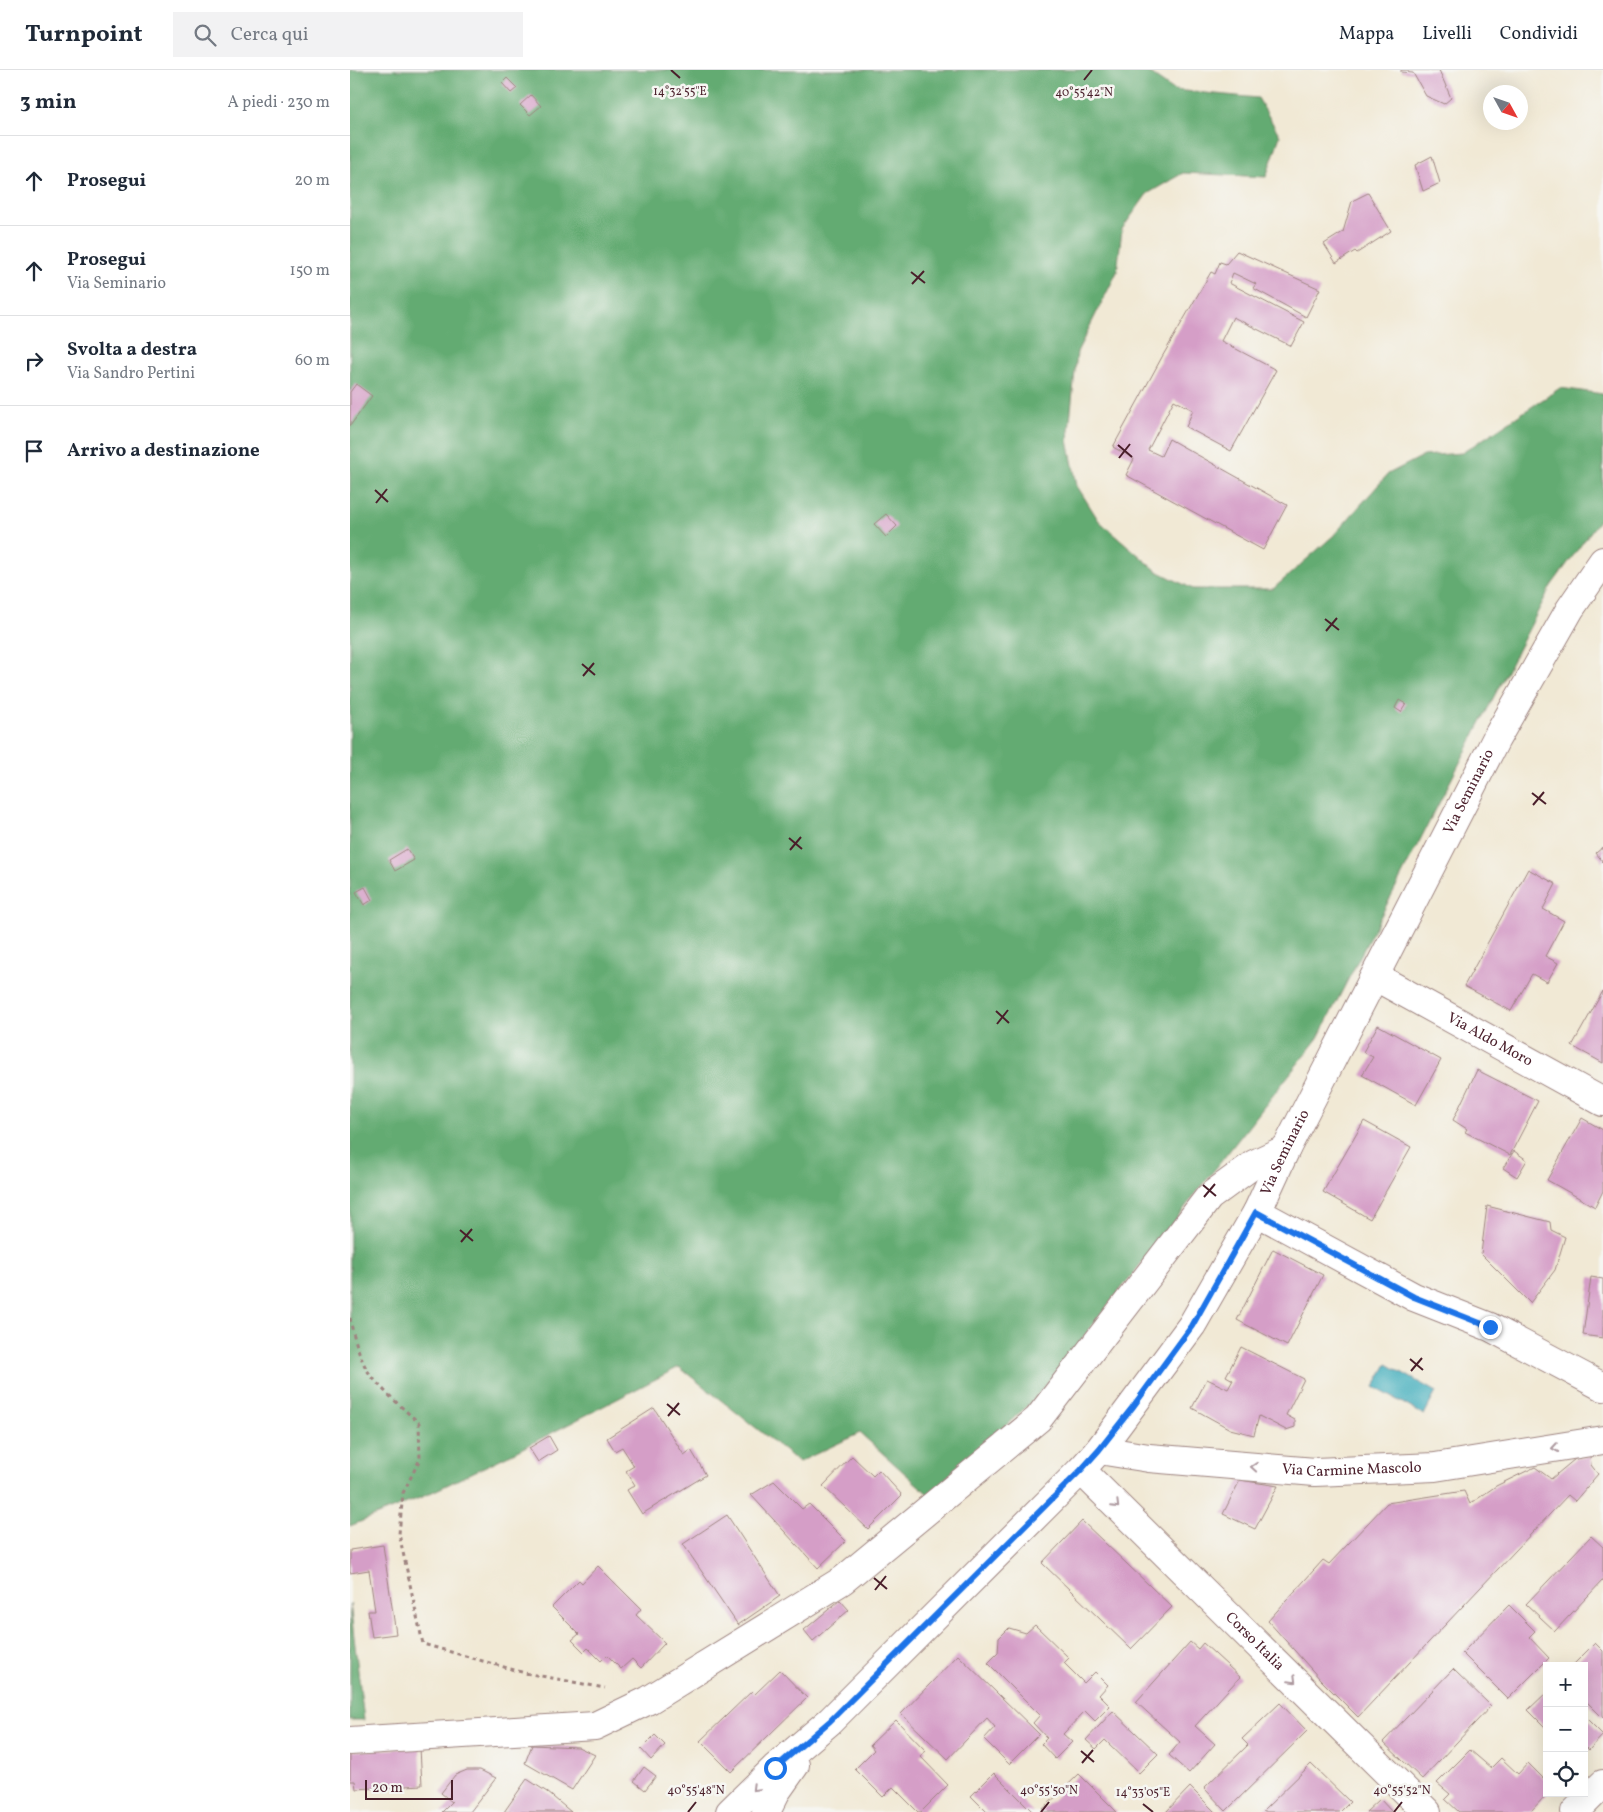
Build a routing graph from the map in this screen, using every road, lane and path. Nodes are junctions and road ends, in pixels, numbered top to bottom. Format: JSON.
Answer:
{"nodes":[{"id":1,"x":1603,"y":562,"type":"edge"},
{"id":2,"x":1376,"y":977,"type":"junction"},
{"id":3,"x":1603,"y":1102,"type":"edge"},
{"id":4,"x":1286,"y":1149,"type":"junction"},
{"id":5,"x":1256,"y":1212,"type":"junction"},
{"id":6,"x":350,"y":1318,"type":"edge"},
{"id":7,"x":1603,"y":1387,"type":"edge"},
{"id":8,"x":1603,"y":1440,"type":"edge"},
{"id":9,"x":1099,"y":1450,"type":"junction"},
{"id":10,"x":1081,"y":1470,"type":"junction"},
{"id":11,"x":606,"y":1688,"type":"dead end"},
{"id":12,"x":830,"y":1721,"type":"junction"},
{"id":13,"x":350,"y":1740,"type":"edge"},
{"id":14,"x":1603,"y":1784,"type":"edge"},
{"id":15,"x":730,"y":1812,"type":"edge"},
{"id":16,"x":766,"y":1812,"type":"edge"},
{"id":17,"x":1427,"y":1812,"type":"edge"},
{"id":18,"x":1575,"y":1812,"type":"edge"}],
"edges":[{"from":1,"to":2,"type":"street","name":"Via Seminario"},
{"from":2,"to":3,"type":"street","name":"Via Aldo Moro"},
{"from":2,"to":4,"type":"street","name":"Via Seminario"},
{"from":4,"to":5,"type":"street","name":"Via Seminario"},
{"from":4,"to":13,"type":"street"},
{"from":5,"to":7,"type":"street"},
{"from":5,"to":9,"type":"street","name":"Via Seminario"},
{"from":6,"to":11,"type":"path"},
{"from":8,"to":9,"type":"street","name":"Via Carmine Mascolo","one_way":true},
{"from":9,"to":10,"type":"street","name":"Via Seminario"},
{"from":10,"to":12,"type":"street","name":"Via Seminario"},
{"from":10,"to":17,"type":"street","name":"Corso Italia","one_way":true},
{"from":12,"to":15,"type":"street","one_way":true},
{"from":12,"to":16,"type":"street"},
{"from":14,"to":18,"type":"street"}]}
